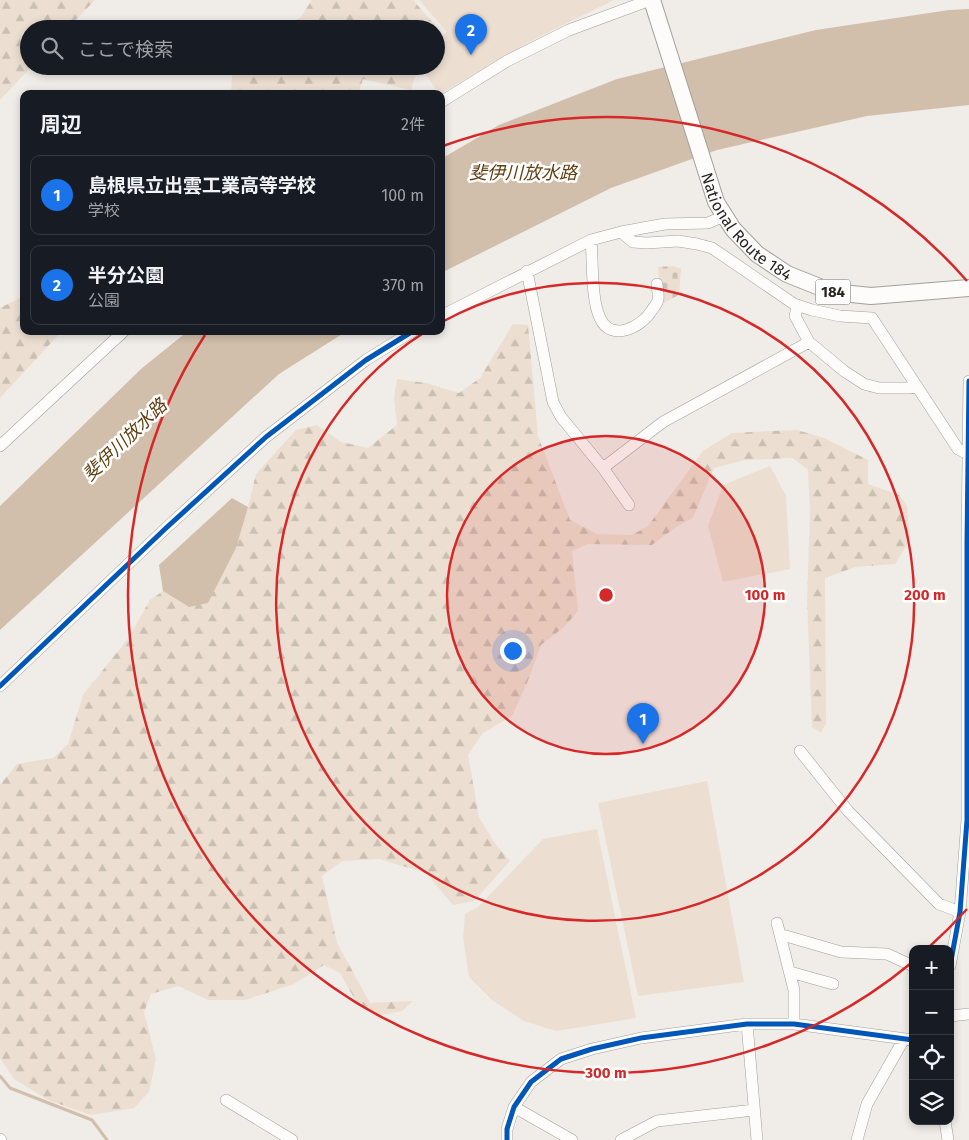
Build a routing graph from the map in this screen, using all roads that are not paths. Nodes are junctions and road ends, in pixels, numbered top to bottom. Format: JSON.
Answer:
{"nodes":[{"id":1,"x":651,"y":0,"type":"edge"},
{"id":2,"x":445,"y":100,"type":"edge"},
{"id":3,"x":720,"y":209,"type":"junction"},
{"id":4,"x":621,"y":232,"type":"junction"},
{"id":5,"x":591,"y":240,"type":"junction"},
{"id":6,"x":528,"y":271,"type":"junction"},
{"id":7,"x":657,"y":284,"type":"dead end"},
{"id":8,"x":969,"y":288,"type":"edge"},
{"id":9,"x":798,"y":305,"type":"junction"},
{"id":10,"x":445,"y":314,"type":"edge"},
{"id":11,"x":120,"y":335,"type":"edge"},
{"id":12,"x":407,"y":335,"type":"edge"},
{"id":13,"x":810,"y":342,"type":"junction"},
{"id":14,"x":969,"y":381,"type":"edge"},
{"id":15,"x":917,"y":387,"type":"junction"},
{"id":16,"x":0,"y":446,"type":"edge"},
{"id":17,"x":968,"y":454,"type":"edge"},
{"id":18,"x":603,"y":468,"type":"junction"},
{"id":19,"x":629,"y":505,"type":"dead end"},
{"id":20,"x":968,"y":543,"type":"edge"},
{"id":21,"x":0,"y":686,"type":"edge"},
{"id":22,"x":800,"y":751,"type":"dead end"},
{"id":23,"x":968,"y":763,"type":"edge"},
{"id":24,"x":960,"y":912,"type":"junction"},
{"id":25,"x":777,"y":923,"type":"dead end"},
{"id":26,"x":781,"y":937,"type":"junction"},
{"id":27,"x":954,"y":945,"type":"edge"},
{"id":28,"x":909,"y":964,"type":"edge"},
{"id":29,"x":790,"y":972,"type":"junction"},
{"id":30,"x":833,"y":984,"type":"dead end"},
{"id":31,"x":969,"y":1014,"type":"edge"},
{"id":32,"x":954,"y":1016,"type":"edge"},
{"id":33,"x":747,"y":1024,"type":"junction"},
{"id":34,"x":794,"y":1024,"type":"junction"},
{"id":35,"x":908,"y":1040,"type":"edge"},
{"id":36,"x":226,"y":1100,"type":"dead end"},
{"id":37,"x":514,"y":1106,"type":"junction"},
{"id":38,"x":754,"y":1110,"type":"junction"},
{"id":39,"x":946,"y":1125,"type":"edge"},
{"id":40,"x":292,"y":1140,"type":"edge"},
{"id":41,"x":507,"y":1140,"type":"edge"},
{"id":42,"x":572,"y":1140,"type":"edge"},
{"id":43,"x":621,"y":1140,"type":"edge"},
{"id":44,"x":757,"y":1140,"type":"edge"},
{"id":45,"x":857,"y":1140,"type":"edge"},
{"id":46,"x":948,"y":1140,"type":"edge"}],
"edges":[{"from":1,"to":2,"type":"street"},
{"from":1,"to":3,"type":"highway","name":"National Route 184","number":"184"},
{"from":3,"to":4,"type":"street"},
{"from":3,"to":8,"type":"highway","name":"National Route 184","number":"184"},
{"from":4,"to":5,"type":"street"},
{"from":4,"to":9,"type":"street"},
{"from":5,"to":6,"type":"street"},
{"from":5,"to":7,"type":"street"},
{"from":6,"to":10,"type":"street"},
{"from":6,"to":18,"type":"street"},
{"from":9,"to":13,"type":"street"},
{"from":9,"to":15,"type":"street"},
{"from":11,"to":16,"type":"street"},
{"from":12,"to":21,"type":"street"},
{"from":13,"to":15,"type":"street"},
{"from":13,"to":18,"type":"street"},
{"from":14,"to":17,"type":"street"},
{"from":15,"to":17,"type":"street"},
{"from":17,"to":20,"type":"street"},
{"from":18,"to":19,"type":"street"},
{"from":20,"to":23,"type":"street"},
{"from":22,"to":24,"type":"street"},
{"from":23,"to":24,"type":"street"},
{"from":24,"to":27,"type":"street"},
{"from":25,"to":26,"type":"street"},
{"from":26,"to":28,"type":"street"},
{"from":26,"to":29,"type":"street"},
{"from":29,"to":30,"type":"street"},
{"from":29,"to":34,"type":"street"},
{"from":31,"to":32,"type":"street"},
{"from":33,"to":34,"type":"street"},
{"from":33,"to":37,"type":"street"},
{"from":33,"to":38,"type":"street"},
{"from":34,"to":35,"type":"street"},
{"from":35,"to":45,"type":"street"},
{"from":36,"to":40,"type":"street"},
{"from":37,"to":41,"type":"street"},
{"from":37,"to":42,"type":"street"},
{"from":38,"to":43,"type":"street"},
{"from":38,"to":44,"type":"street"},
{"from":39,"to":46,"type":"street"}]}
